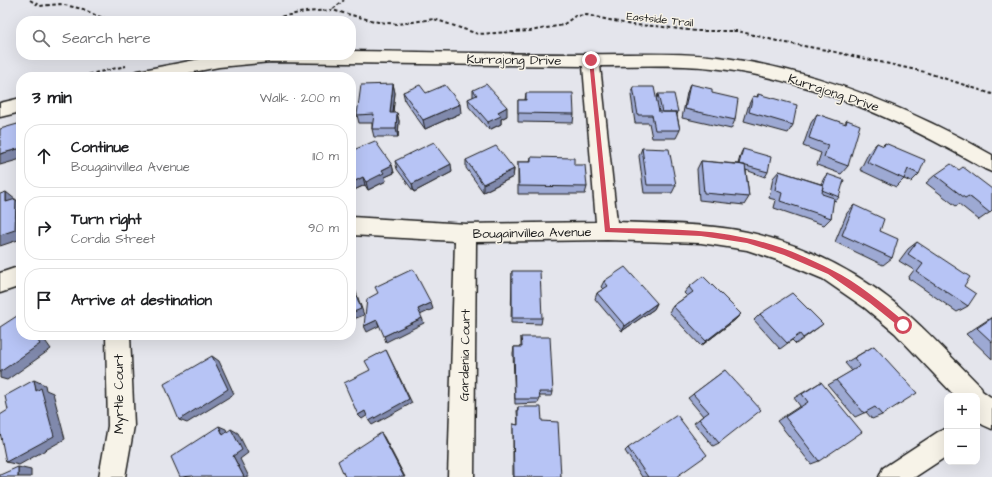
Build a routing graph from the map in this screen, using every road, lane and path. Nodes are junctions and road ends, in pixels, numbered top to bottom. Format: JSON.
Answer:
{"nodes":[{"id":1,"x":30,"y":0,"type":"edge"},
{"id":2,"x":344,"y":0,"type":"edge"},
{"id":3,"x":332,"y":10,"type":"junction"},
{"id":4,"x":96,"y":16,"type":"edge"},
{"id":5,"x":284,"y":16,"type":"edge"},
{"id":6,"x":355,"y":16,"type":"edge"},
{"id":7,"x":356,"y":16,"type":"edge"},
{"id":8,"x":356,"y":57,"type":"edge"},
{"id":9,"x":229,"y":60,"type":"edge"},
{"id":10,"x":591,"y":60,"type":"junction"},
{"id":11,"x":163,"y":72,"type":"edge"},
{"id":12,"x":992,"y":94,"type":"edge"},
{"id":13,"x":16,"y":106,"type":"edge"},
{"id":14,"x":0,"y":110,"type":"edge"},
{"id":15,"x":992,"y":164,"type":"edge"},
{"id":16,"x":356,"y":226,"type":"edge"},
{"id":17,"x":607,"y":230,"type":"junction"},
{"id":18,"x":466,"y":233,"type":"junction"},
{"id":19,"x":16,"y":278,"type":"edge"},
{"id":20,"x":0,"y":283,"type":"edge"},
{"id":21,"x":118,"y":340,"type":"edge"},
{"id":22,"x":969,"y":393,"type":"edge"},
{"id":23,"x":944,"y":443,"type":"edge"},
{"id":24,"x":112,"y":477,"type":"edge"},
{"id":25,"x":461,"y":477,"type":"edge"},
{"id":26,"x":892,"y":477,"type":"edge"}],
"edges":[{"from":1,"to":4,"type":"path"},
{"from":2,"to":3,"type":"path"},
{"from":3,"to":5,"type":"path","name":"Eastside Trail"},
{"from":3,"to":6,"type":"path","name":"Eastside Trail"},
{"from":7,"to":12,"type":"path","name":"Eastside Trail"},
{"from":8,"to":10,"type":"street","name":"Kurrajong Drive"},
{"from":9,"to":11,"type":"street","name":"Kurrajong Drive"},
{"from":10,"to":15,"type":"street","name":"Kurrajong Drive"},
{"from":10,"to":17,"type":"street"},
{"from":13,"to":14,"type":"street"},
{"from":16,"to":18,"type":"street","name":"Bougainvillea Avenue"},
{"from":17,"to":18,"type":"street","name":"Bougainvillea Avenue"},
{"from":17,"to":22,"type":"street","name":"Bougainvillea Avenue"},
{"from":18,"to":25,"type":"street","name":"Gardenia Court"},
{"from":19,"to":20,"type":"street"},
{"from":21,"to":24,"type":"street","name":"Myrtle Court"},
{"from":23,"to":26,"type":"street"}]}
